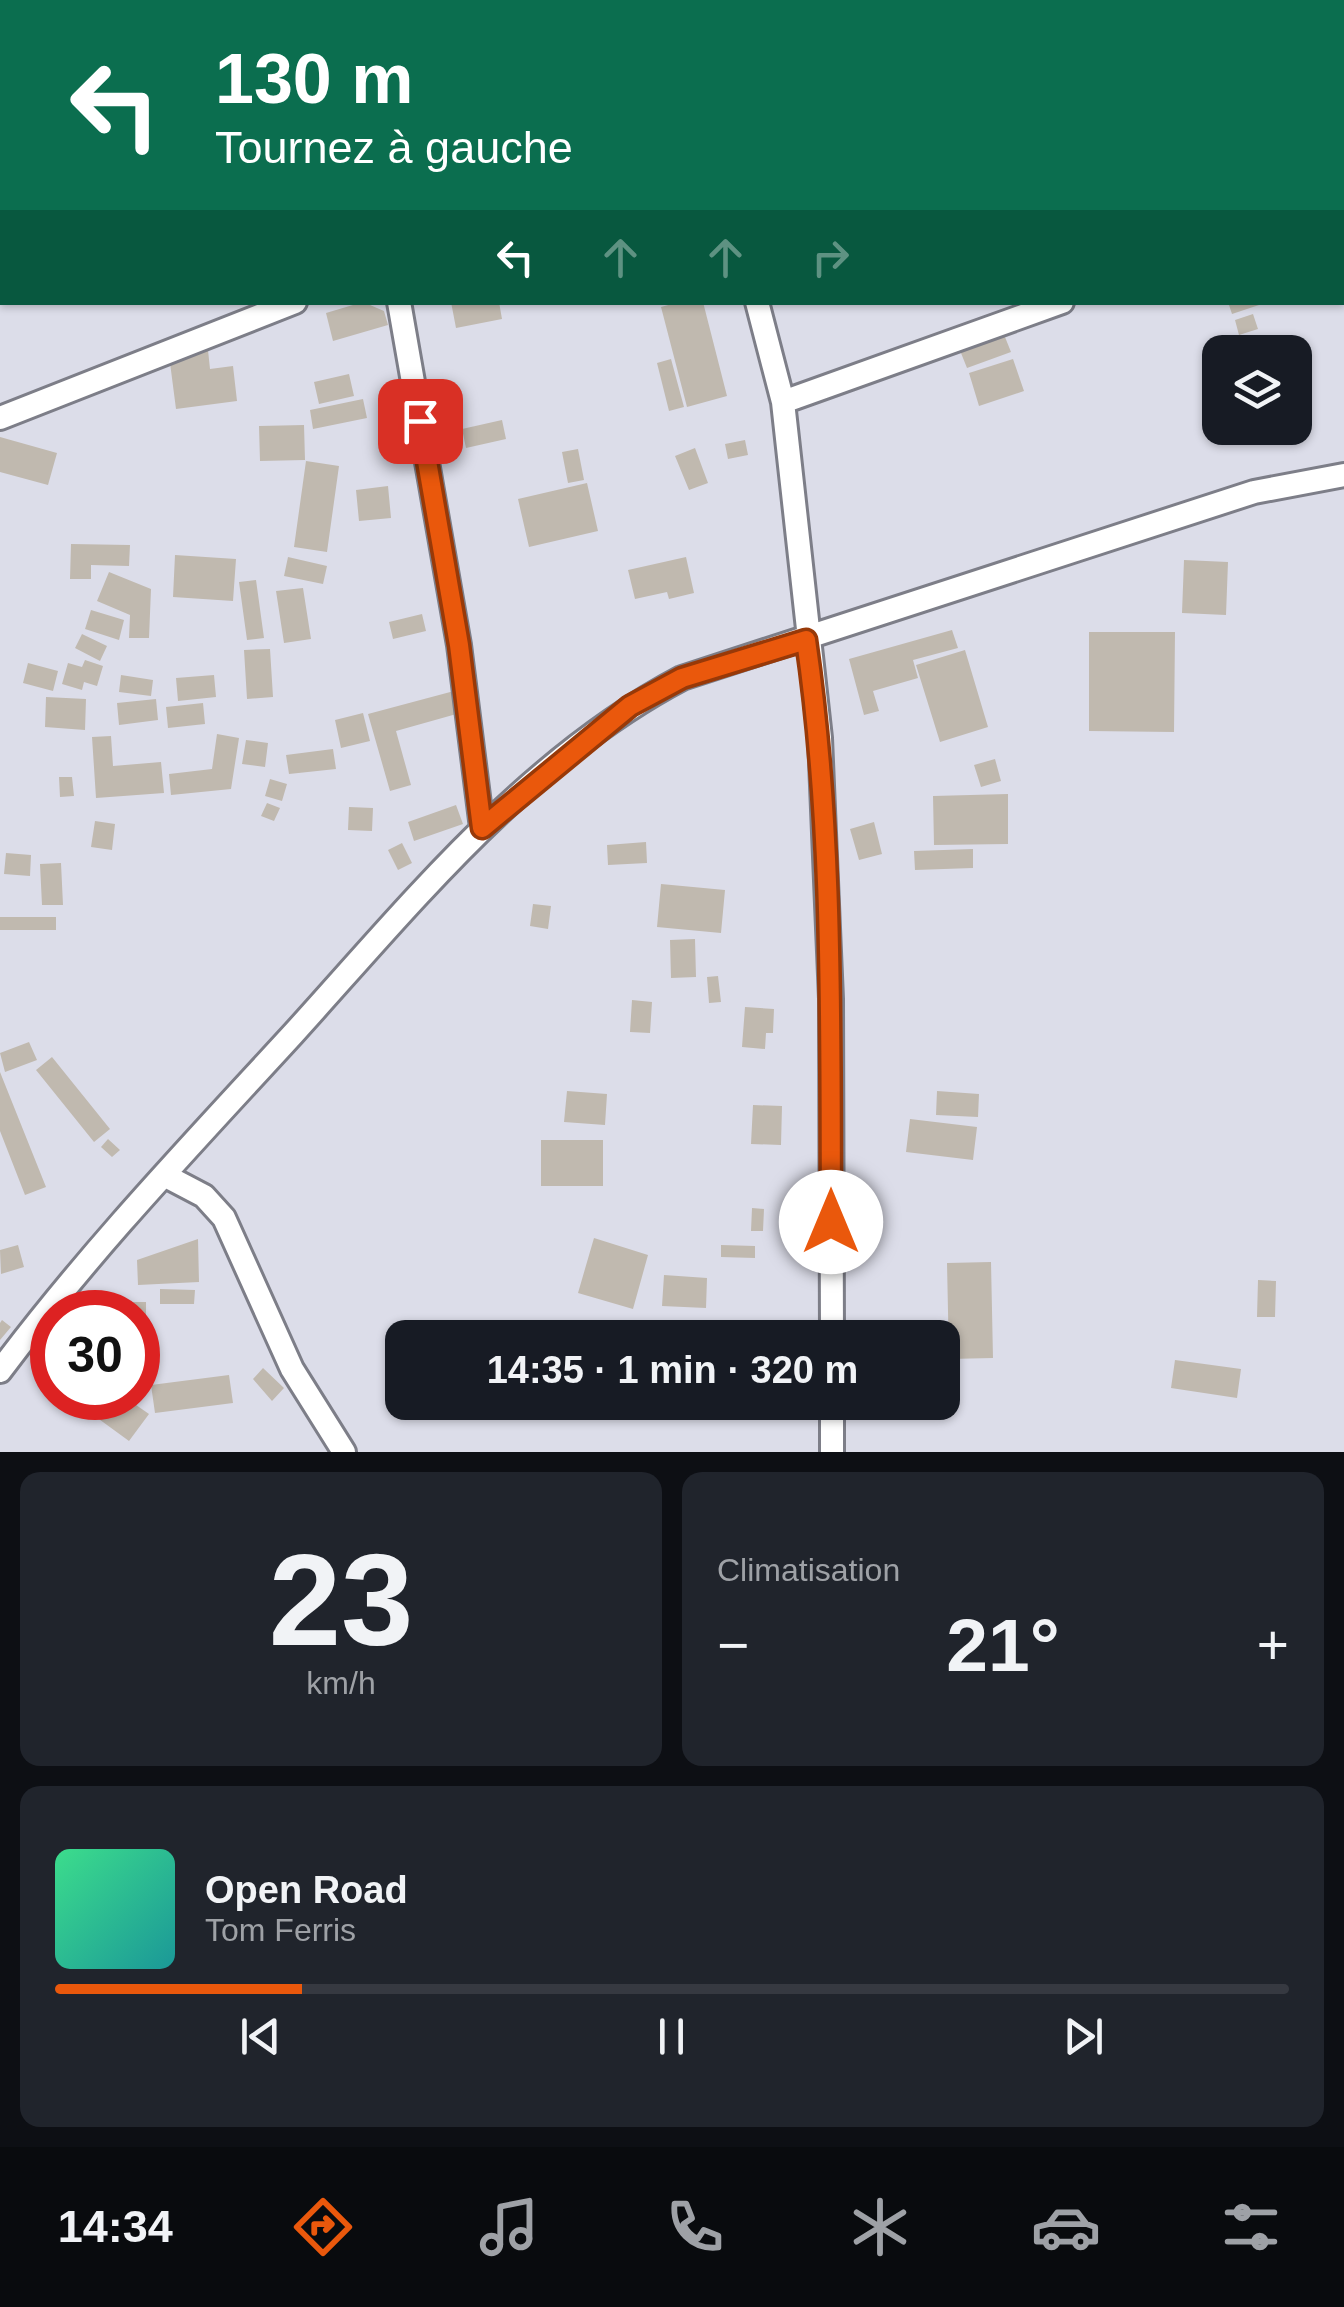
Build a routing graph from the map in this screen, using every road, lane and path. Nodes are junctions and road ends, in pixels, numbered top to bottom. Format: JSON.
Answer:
{"nodes":[{"id":1,"x":286,"y":305,"type":"edge"},
{"id":2,"x":401,"y":305,"type":"edge"},
{"id":3,"x":758,"y":305,"type":"edge"},
{"id":4,"x":1054,"y":305,"type":"edge"},
{"id":5,"x":782,"y":402,"type":"junction"},
{"id":6,"x":0,"y":418,"type":"edge"},
{"id":7,"x":1344,"y":475,"type":"edge"},
{"id":8,"x":806,"y":640,"type":"junction"},
{"id":9,"x":482,"y":828,"type":"junction"},
{"id":10,"x":164,"y":1174,"type":"junction"},
{"id":11,"x":832,"y":1320,"type":"edge"},
{"id":12,"x":0,"y":1371,"type":"edge"},
{"id":13,"x":832,"y":1420,"type":"edge"},
{"id":14,"x":344,"y":1452,"type":"edge"},
{"id":15,"x":832,"y":1452,"type":"edge"}],
"edges":[{"from":1,"to":6,"type":"street"},
{"from":2,"to":9,"type":"street"},
{"from":3,"to":5,"type":"street"},
{"from":4,"to":5,"type":"street"},
{"from":5,"to":8,"type":"street"},
{"from":7,"to":8,"type":"street"},
{"from":8,"to":9,"type":"street"},
{"from":8,"to":11,"type":"street"},
{"from":9,"to":10,"type":"street"},
{"from":10,"to":12,"type":"street"},
{"from":10,"to":14,"type":"street"},
{"from":13,"to":15,"type":"street"}]}
